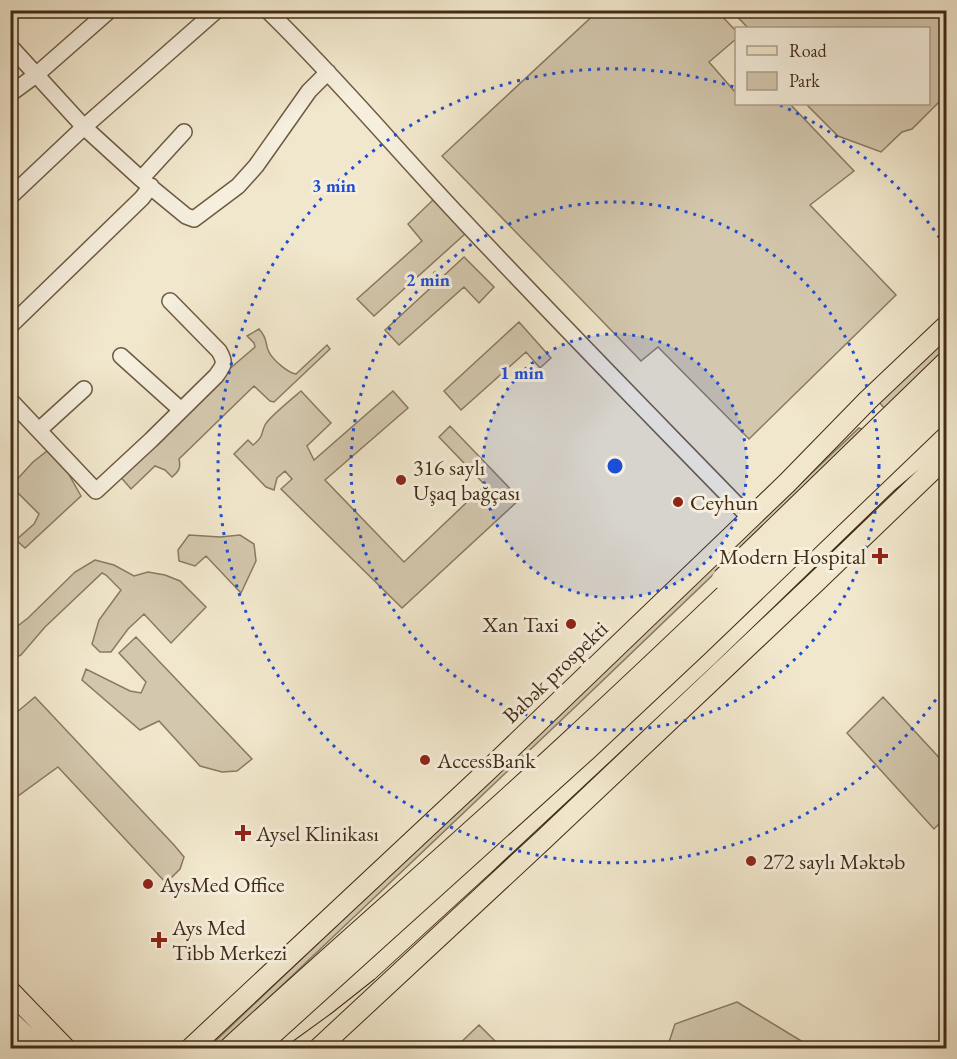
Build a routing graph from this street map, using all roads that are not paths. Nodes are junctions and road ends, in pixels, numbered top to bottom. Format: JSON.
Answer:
{"nodes":[{"id":1,"x":110,"y":10,"type":"edge"},
{"id":2,"x":217,"y":10,"type":"edge"},
{"id":3,"x":267,"y":10,"type":"edge"},
{"id":4,"x":10,"y":46,"type":"edge"},
{"id":5,"x":328,"y":72,"type":"junction"},
{"id":6,"x":36,"y":75,"type":"junction"},
{"id":7,"x":10,"y":94,"type":"edge"},
{"id":8,"x":84,"y":127,"type":"junction"},
{"id":9,"x":184,"y":132,"type":"dead end"},
{"id":10,"x":146,"y":182,"type":"junction"},
{"id":11,"x":10,"y":197,"type":"edge"},
{"id":12,"x":171,"y":301,"type":"dead end"},
{"id":13,"x":10,"y":326,"type":"edge"},
{"id":14,"x":946,"y":326,"type":"edge"},
{"id":15,"x":121,"y":356,"type":"dead end"},
{"id":16,"x":946,"y":362,"type":"edge"},
{"id":17,"x":946,"y":382,"type":"edge"},
{"id":18,"x":84,"y":388,"type":"dead end"},
{"id":19,"x":10,"y":400,"type":"edge"},
{"id":20,"x":946,"y":408,"type":"edge"},
{"id":21,"x":181,"y":410,"type":"junction"},
{"id":22,"x":39,"y":430,"type":"junction"},
{"id":23,"x":946,"y":436,"type":"edge"},
{"id":24,"x":946,"y":457,"type":"edge"},
{"id":25,"x":888,"y":482,"type":"junction"},
{"id":26,"x":787,"y":483,"type":"junction"},
{"id":27,"x":750,"y":518,"type":"junction"},
{"id":28,"x":387,"y":984,"type":"junction"},
{"id":29,"x":10,"y":991,"type":"edge"},
{"id":30,"x":281,"y":1000,"type":"junction"},
{"id":31,"x":10,"y":1021,"type":"edge"},
{"id":32,"x":10,"y":1031,"type":"edge"},
{"id":33,"x":63,"y":1044,"type":"edge"},
{"id":34,"x":27,"y":1048,"type":"edge"},
{"id":35,"x":38,"y":1048,"type":"edge"},
{"id":36,"x":191,"y":1048,"type":"edge"},
{"id":37,"x":228,"y":1048,"type":"edge"},
{"id":38,"x":257,"y":1048,"type":"edge"},
{"id":39,"x":265,"y":1048,"type":"edge"},
{"id":40,"x":304,"y":1048,"type":"edge"},
{"id":41,"x":319,"y":1048,"type":"edge"}],
"edges":[{"from":1,"to":6,"type":"street"},
{"from":2,"to":8,"type":"street"},
{"from":3,"to":5,"type":"street"},
{"from":4,"to":6,"type":"street"},
{"from":5,"to":10,"type":"street"},
{"from":5,"to":27,"type":"street"},
{"from":6,"to":7,"type":"street"},
{"from":6,"to":8,"type":"street"},
{"from":8,"to":10,"type":"street"},
{"from":8,"to":11,"type":"street"},
{"from":9,"to":10,"type":"street"},
{"from":10,"to":13,"type":"street"},
{"from":12,"to":21,"type":"street"},
{"from":14,"to":26,"type":"main road","name":"Babək prospekti"},
{"from":15,"to":21,"type":"street"},
{"from":16,"to":30,"type":"main road","bridge":true},
{"from":17,"to":30,"type":"main road","bridge":true},
{"from":18,"to":22,"type":"street"},
{"from":19,"to":22,"type":"street"},
{"from":20,"to":38,"type":"main road","bridge":true},
{"from":21,"to":22,"type":"street"},
{"from":23,"to":25,"type":"main road"},
{"from":24,"to":28,"type":"main road"},
{"from":25,"to":26,"type":"main road"},
{"from":25,"to":39,"type":"main road"},
{"from":26,"to":27,"type":"main road","name":"Babək prospekti"},
{"from":27,"to":36,"type":"main road","name":"Babək prospekti"},
{"from":28,"to":40,"type":"main road"},
{"from":28,"to":41,"type":"main road"},
{"from":29,"to":33,"type":"main road"},
{"from":30,"to":37,"type":"main road","bridge":true},
{"from":31,"to":35,"type":"main road"},
{"from":32,"to":34,"type":"main road"}]}
